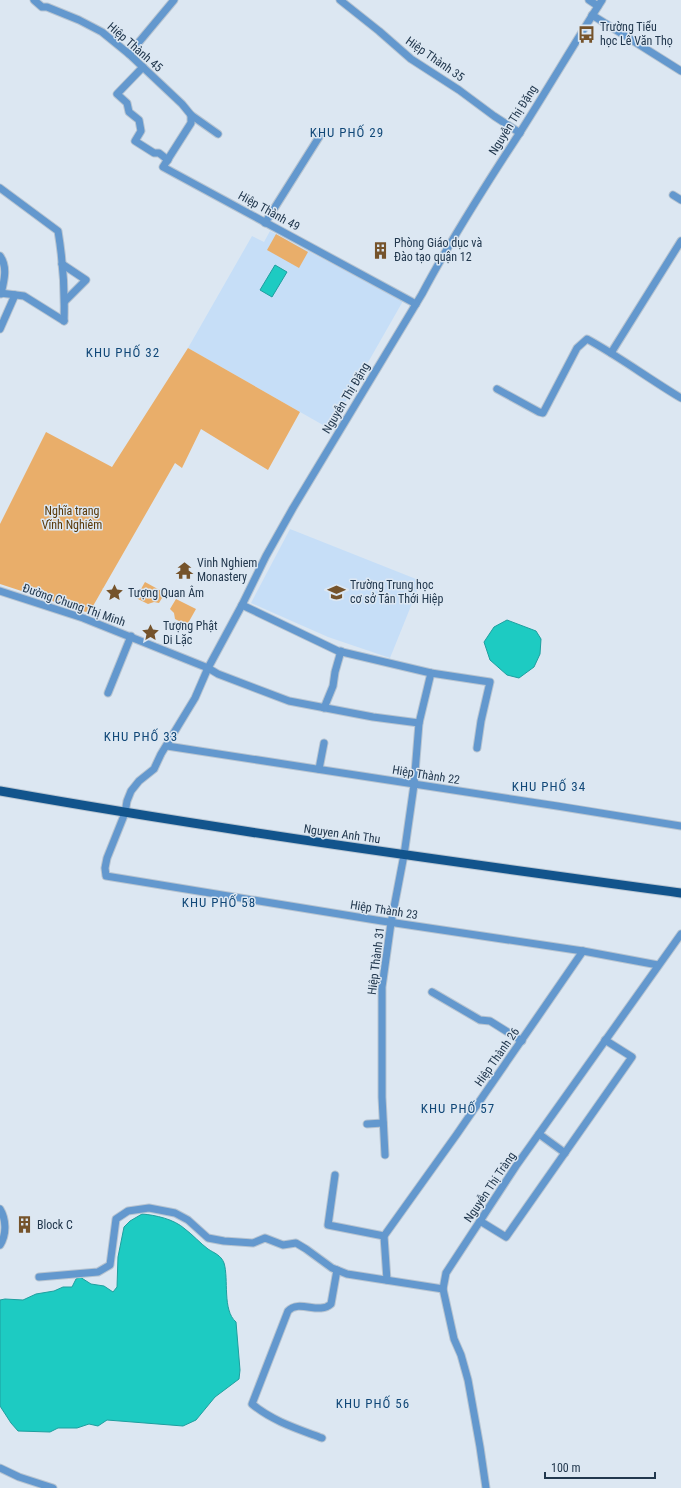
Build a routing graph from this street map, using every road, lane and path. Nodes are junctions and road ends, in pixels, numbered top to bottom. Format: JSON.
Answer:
{"nodes":[{"id":1,"x":34,"y":0,"type":"edge"},
{"id":2,"x":174,"y":0,"type":"edge"},
{"id":3,"x":340,"y":0,"type":"edge"},
{"id":4,"x":589,"y":0,"type":"edge"},
{"id":5,"x":600,"y":3,"type":"edge"},
{"id":6,"x":592,"y":15,"type":"junction"},
{"id":7,"x":130,"y":54,"type":"junction"},
{"id":8,"x":143,"y":67,"type":"junction"},
{"id":9,"x":681,"y":71,"type":"edge"},
{"id":10,"x":191,"y":115,"type":"junction"},
{"id":11,"x":520,"y":133,"type":"junction"},
{"id":12,"x":218,"y":134,"type":"dead end"},
{"id":13,"x":321,"y":134,"type":"dead end"},
{"id":14,"x":168,"y":160,"type":"junction"},
{"id":15,"x":0,"y":188,"type":"edge"},
{"id":16,"x":672,"y":195,"type":"dead end"},
{"id":17,"x":681,"y":200,"type":"edge"},
{"id":18,"x":265,"y":223,"type":"junction"},
{"id":19,"x":681,"y":241,"type":"edge"},
{"id":20,"x":0,"y":256,"type":"edge"},
{"id":21,"x":62,"y":264,"type":"junction"},
{"id":22,"x":1,"y":294,"type":"edge"},
{"id":23,"x":16,"y":295,"type":"junction"},
{"id":24,"x":65,"y":301,"type":"junction"},
{"id":25,"x":416,"y":304,"type":"junction"},
{"id":26,"x":0,"y":329,"type":"edge"},
{"id":27,"x":611,"y":353,"type":"junction"},
{"id":28,"x":496,"y":389,"type":"dead end"},
{"id":29,"x":681,"y":398,"type":"edge"},
{"id":30,"x":0,"y":591,"type":"edge"},
{"id":31,"x":242,"y":606,"type":"junction"},
{"id":32,"x":131,"y":636,"type":"junction"},
{"id":33,"x":341,"y":651,"type":"junction"},
{"id":34,"x":208,"y":668,"type":"junction"},
{"id":35,"x":431,"y":672,"type":"junction"},
{"id":36,"x":108,"y":693,"type":"dead end"},
{"id":37,"x":324,"y":708,"type":"junction"},
{"id":38,"x":419,"y":723,"type":"junction"},
{"id":39,"x":324,"y":743,"type":"dead end"},
{"id":40,"x":167,"y":746,"type":"junction"},
{"id":41,"x":477,"y":748,"type":"dead end"},
{"id":42,"x":319,"y":769,"type":"junction"},
{"id":43,"x":414,"y":785,"type":"junction"},
{"id":44,"x":0,"y":792,"type":"edge"},
{"id":45,"x":125,"y":813,"type":"junction"},
{"id":46,"x":681,"y":826,"type":"edge"},
{"id":47,"x":404,"y":855,"type":"junction"},
{"id":48,"x":106,"y":876,"type":"joint"},
{"id":49,"x":681,"y":893,"type":"edge"},
{"id":50,"x":391,"y":923,"type":"junction"},
{"id":51,"x":681,"y":934,"type":"edge"},
{"id":52,"x":583,"y":951,"type":"junction"},
{"id":53,"x":658,"y":965,"type":"junction"},
{"id":54,"x":432,"y":992,"type":"dead end"},
{"id":55,"x":605,"y":1040,"type":"junction"},
{"id":56,"x":522,"y":1041,"type":"junction"},
{"id":57,"x":383,"y":1123,"type":"junction"},
{"id":58,"x":367,"y":1124,"type":"dead end"},
{"id":59,"x":539,"y":1134,"type":"junction"},
{"id":60,"x":565,"y":1153,"type":"junction"},
{"id":61,"x":385,"y":1155,"type":"dead end"},
{"id":62,"x":335,"y":1175,"type":"dead end"},
{"id":63,"x":0,"y":1209,"type":"edge"},
{"id":64,"x":480,"y":1221,"type":"junction"},
{"id":65,"x":384,"y":1236,"type":"junction"},
{"id":66,"x":0,"y":1245,"type":"edge"},
{"id":67,"x":337,"y":1270,"type":"junction"},
{"id":68,"x":39,"y":1277,"type":"dead end"},
{"id":69,"x":387,"y":1280,"type":"junction"},
{"id":70,"x":443,"y":1289,"type":"junction"},
{"id":71,"x":322,"y":1438,"type":"dead end"},
{"id":72,"x":0,"y":1468,"type":"edge"},
{"id":73,"x":53,"y":1488,"type":"edge"},
{"id":74,"x":486,"y":1488,"type":"edge"}],
"edges":[{"from":1,"to":7,"type":"street","name":"Hiệp Thành 45"},
{"from":2,"to":7,"type":"street"},
{"from":3,"to":11,"type":"street","name":"Hiệp Thành 35"},
{"from":4,"to":5,"type":"street"},
{"from":5,"to":6,"type":"street","name":"Nguyễn Thị Đặng"},
{"from":6,"to":9,"type":"street"},
{"from":6,"to":11,"type":"street","name":"Nguyễn Thị Đặng"},
{"from":7,"to":8,"type":"street","name":"Hiệp Thành 45"},
{"from":8,"to":10,"type":"street","name":"Hiệp Thành 45"},
{"from":8,"to":14,"type":"street"},
{"from":10,"to":12,"type":"street","name":"Hiệp Thành 45"},
{"from":10,"to":14,"type":"street"},
{"from":11,"to":25,"type":"street","name":"Nguyễn Thị Đặng"},
{"from":13,"to":18,"type":"street"},
{"from":14,"to":18,"type":"street","name":"Hiệp Thành 49"},
{"from":15,"to":21,"type":"street"},
{"from":16,"to":17,"type":"street"},
{"from":18,"to":25,"type":"street","name":"Hiệp Thành 49"},
{"from":19,"to":27,"type":"street"},
{"from":20,"to":22,"type":"street"},
{"from":21,"to":24,"type":"street"},
{"from":21,"to":24,"type":"street"},
{"from":22,"to":23,"type":"street"},
{"from":23,"to":24,"type":"street"},
{"from":23,"to":26,"type":"street"},
{"from":25,"to":31,"type":"street","name":"Nguyễn Thị Đặng"},
{"from":27,"to":28,"type":"street"},
{"from":27,"to":29,"type":"street"},
{"from":30,"to":32,"type":"street","name":"Đường Chung Thị Minh"},
{"from":31,"to":33,"type":"street"},
{"from":31,"to":34,"type":"street","name":"Nguyễn Thị Đặng"},
{"from":32,"to":34,"type":"street","name":"Đường Chung Thị Minh"},
{"from":32,"to":36,"type":"street"},
{"from":33,"to":35,"type":"street"},
{"from":33,"to":37,"type":"street"},
{"from":34,"to":37,"type":"street"},
{"from":34,"to":40,"type":"street","name":"Nguyễn Thị Đặng"},
{"from":35,"to":38,"type":"street","name":"Hiệp Thành 31"},
{"from":35,"to":41,"type":"street"},
{"from":37,"to":38,"type":"street"},
{"from":38,"to":43,"type":"street","name":"Hiệp Thành 31"},
{"from":39,"to":42,"type":"street"},
{"from":40,"to":42,"type":"street","name":"Hiệp Thành 22"},
{"from":40,"to":45,"type":"street","name":"Nguyễn Thị Đặng"},
{"from":42,"to":43,"type":"street","name":"Hiệp Thành 22"},
{"from":43,"to":46,"type":"street","name":"Hiệp Thành 22"},
{"from":43,"to":47,"type":"street","name":"Hiệp Thành 31"},
{"from":44,"to":45,"type":"main road","name":"Nguyen Anh Thu"},
{"from":45,"to":47,"type":"main road","name":"Nguyen Anh Thu"},
{"from":45,"to":48,"type":"street","name":"Nguyễn Thị Đặng"},
{"from":47,"to":49,"type":"main road","name":"Nguyen Anh Thu"},
{"from":47,"to":50,"type":"street","name":"Hiệp Thành 31"},
{"from":48,"to":50,"type":"street","name":"Hiệp Thành 23"},
{"from":50,"to":52,"type":"street","name":"Hiệp Thành 23"},
{"from":50,"to":57,"type":"street","name":"Hiệp Thành 31"},
{"from":51,"to":53,"type":"street","name":"Nguyễn Thị Tràng"},
{"from":52,"to":53,"type":"street","name":"Hiệp Thành 23"},
{"from":52,"to":56,"type":"street","name":"Hiệp Thành 26"},
{"from":53,"to":55,"type":"street","name":"Nguyễn Thị Tràng"},
{"from":54,"to":56,"type":"street"},
{"from":55,"to":59,"type":"street","name":"Nguyễn Thị Tràng"},
{"from":55,"to":60,"type":"street"},
{"from":56,"to":65,"type":"street","name":"Hiệp Thành 26"},
{"from":57,"to":58,"type":"street"},
{"from":57,"to":61,"type":"street","name":"Hiệp Thành 31"},
{"from":59,"to":60,"type":"street"},
{"from":59,"to":64,"type":"street","name":"Nguyễn Thị Tràng"},
{"from":60,"to":64,"type":"street"},
{"from":62,"to":65,"type":"street"},
{"from":63,"to":66,"type":"street"},
{"from":64,"to":70,"type":"street","name":"Nguyễn Thị Tràng"},
{"from":65,"to":69,"type":"street"},
{"from":67,"to":68,"type":"street"},
{"from":67,"to":69,"type":"street"},
{"from":67,"to":71,"type":"street"},
{"from":69,"to":70,"type":"street"},
{"from":70,"to":74,"type":"street","name":"Nguyễn Thị Tràng"},
{"from":72,"to":73,"type":"street"}]}
